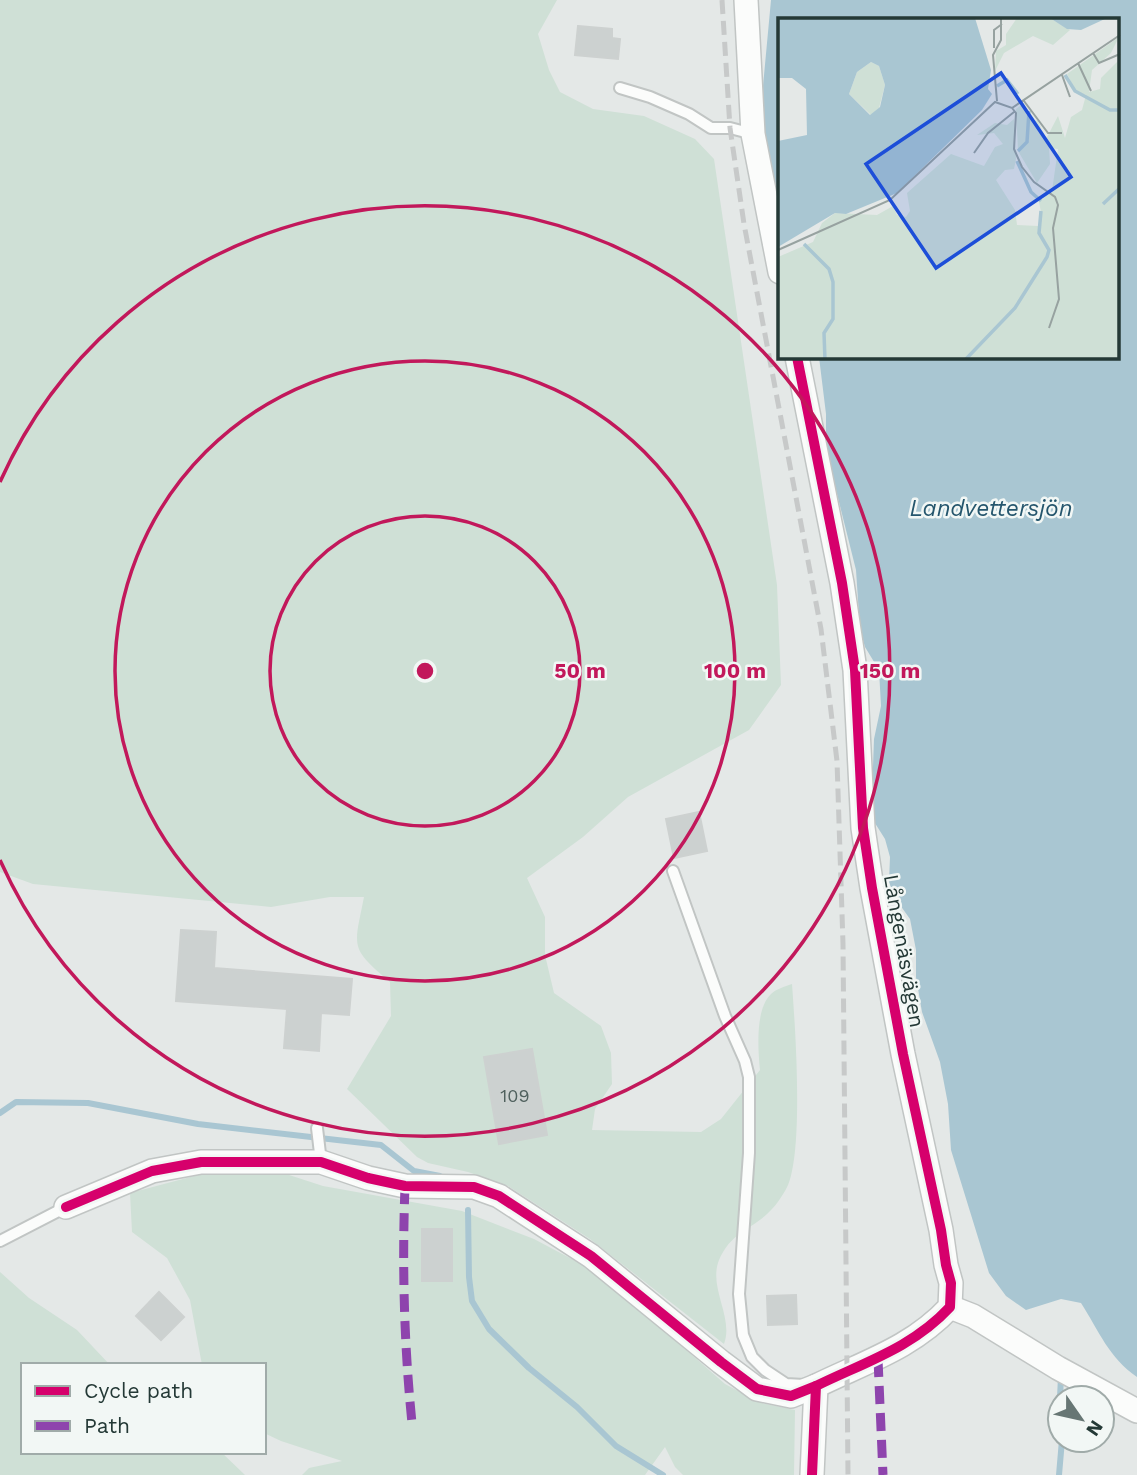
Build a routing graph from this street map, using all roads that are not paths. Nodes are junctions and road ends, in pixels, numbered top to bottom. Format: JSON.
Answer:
{"nodes":[{"id":1,"x":746,"y":0,"type":"edge"},
{"id":2,"x":620,"y":88,"type":"dead end"},
{"id":3,"x":753,"y":134,"type":"junction"},
{"id":4,"x":778,"y":262,"type":"edge"},
{"id":5,"x":797,"y":359,"type":"edge"},
{"id":6,"x":673,"y":871,"type":"dead end"},
{"id":7,"x":317,"y":1128,"type":"dead end"},
{"id":8,"x":319,"y":1152,"type":"junction"},
{"id":9,"x":66,"y":1207,"type":"joint"},
{"id":10,"x":0,"y":1241,"type":"edge"},
{"id":11,"x":950,"y":1307,"type":"junction"},
{"id":12,"x":816,"y":1385,"type":"junction"},
{"id":13,"x":1137,"y":1411,"type":"edge"},
{"id":14,"x":812,"y":1475,"type":"edge"}],
"edges":[{"from":1,"to":3,"type":"street"},
{"from":2,"to":3,"type":"lane"},
{"from":3,"to":4,"type":"street"},
{"from":5,"to":11,"type":"street","name":"Långenäsvägen"},
{"from":6,"to":12,"type":"lane"},
{"from":7,"to":8,"type":"lane"},
{"from":8,"to":9,"type":"street"},
{"from":8,"to":12,"type":"street"},
{"from":9,"to":10,"type":"lane"},
{"from":11,"to":12,"type":"street"},
{"from":11,"to":13,"type":"street"},
{"from":12,"to":14,"type":"street"}]}
